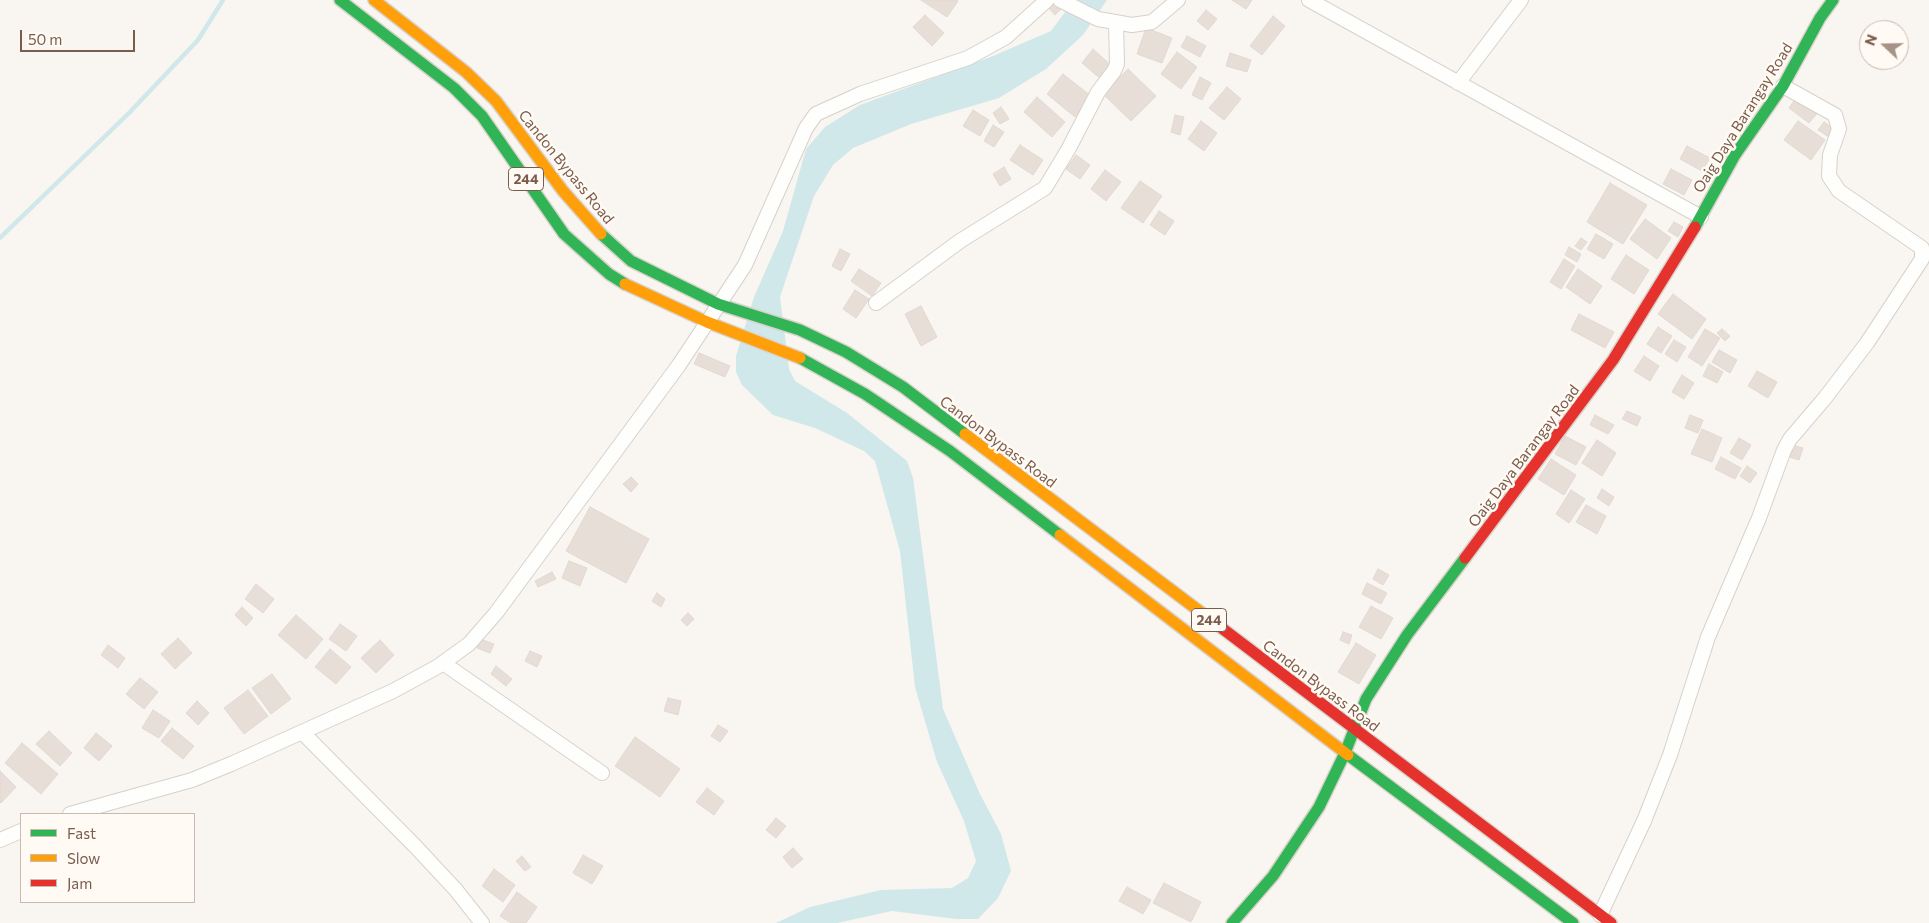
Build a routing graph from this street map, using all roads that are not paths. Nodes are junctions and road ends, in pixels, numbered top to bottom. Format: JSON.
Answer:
{"nodes":[{"id":1,"x":340,"y":0,"type":"edge"},
{"id":2,"x":374,"y":0,"type":"edge"},
{"id":3,"x":1047,"y":0,"type":"edge"},
{"id":4,"x":1178,"y":0,"type":"edge"},
{"id":5,"x":1309,"y":0,"type":"edge"},
{"id":6,"x":1522,"y":0,"type":"edge"},
{"id":7,"x":1833,"y":0,"type":"edge"},
{"id":8,"x":1064,"y":2,"type":"edge"},
{"id":9,"x":1116,"y":22,"type":"junction"},
{"id":10,"x":1458,"y":82,"type":"junction"},
{"id":11,"x":1783,"y":86,"type":"junction"},
{"id":12,"x":1701,"y":217,"type":"junction"},
{"id":13,"x":876,"y":303,"type":"dead end"},
{"id":14,"x":718,"y":304,"type":"junction"},
{"id":15,"x":707,"y":322,"type":"junction"},
{"id":16,"x":443,"y":663,"type":"junction"},
{"id":17,"x":1354,"y":729,"type":"junction"},
{"id":18,"x":302,"y":732,"type":"junction"},
{"id":19,"x":1345,"y":753,"type":"junction"},
{"id":20,"x":602,"y":773,"type":"dead end"},
{"id":21,"x":74,"y":813,"type":"edge"},
{"id":22,"x":20,"y":831,"type":"edge"},
{"id":23,"x":0,"y":840,"type":"edge"},
{"id":24,"x":1605,"y":919,"type":"edge"},
{"id":25,"x":482,"y":923,"type":"edge"},
{"id":26,"x":1232,"y":923,"type":"edge"},
{"id":27,"x":1573,"y":923,"type":"edge"}],
"edges":[{"from":1,"to":15,"type":"main road","number":"244"},
{"from":2,"to":14,"type":"main road","name":"Candon Bypass Road","number":"244"},
{"from":3,"to":14,"type":"street"},
{"from":4,"to":9,"type":"street"},
{"from":5,"to":10,"type":"street"},
{"from":6,"to":10,"type":"street"},
{"from":7,"to":11,"type":"main road","name":"Oaig Daya Barangay Road"},
{"from":8,"to":9,"type":"street"},
{"from":9,"to":13,"type":"street"},
{"from":10,"to":12,"type":"street"},
{"from":11,"to":12,"type":"main road","name":"Oaig Daya Barangay Road"},
{"from":11,"to":24,"type":"street"},
{"from":12,"to":17,"type":"main road","name":"Oaig Daya Barangay Road"},
{"from":14,"to":15,"type":"street"},
{"from":14,"to":17,"type":"main road","name":"Candon Bypass Road","number":"244"},
{"from":15,"to":16,"type":"street"},
{"from":15,"to":19,"type":"main road","number":"244"},
{"from":16,"to":18,"type":"street"},
{"from":16,"to":20,"type":"street"},
{"from":17,"to":19,"type":"main road","name":"Oaig Daya Barangay Road"},
{"from":17,"to":24,"type":"main road","name":"Candon Bypass Road","number":"244"},
{"from":18,"to":21,"type":"street"},
{"from":18,"to":25,"type":"street"},
{"from":19,"to":26,"type":"main road","name":"Oaig Daya Barangay Road"},
{"from":19,"to":27,"type":"main road","number":"244"},
{"from":22,"to":23,"type":"street"}]}
